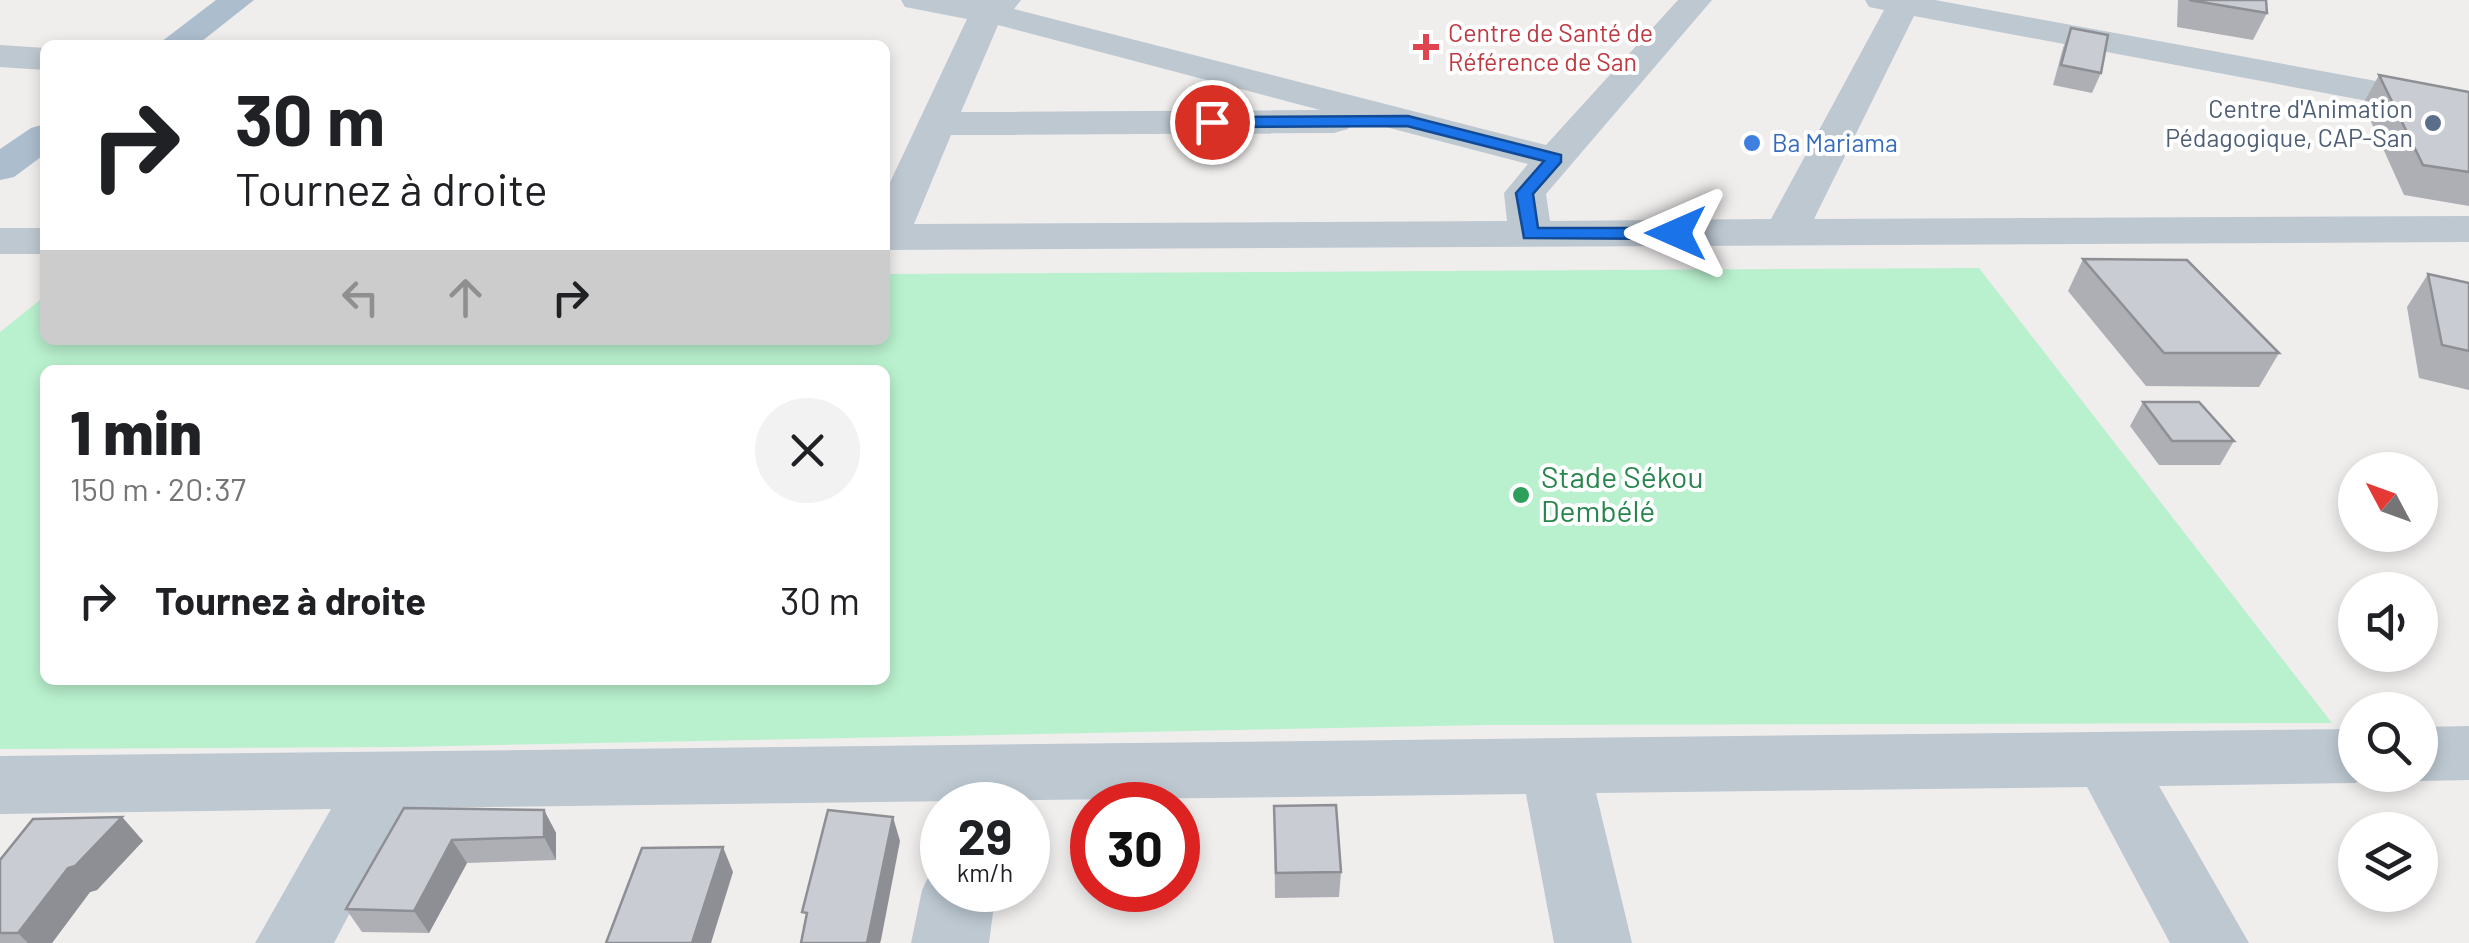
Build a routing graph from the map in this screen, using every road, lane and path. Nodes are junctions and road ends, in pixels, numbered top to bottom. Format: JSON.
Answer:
{"nodes":[{"id":1,"x":918,"y":0,"type":"edge"},
{"id":2,"x":1696,"y":0,"type":"edge"},
{"id":3,"x":242,"y":2,"type":"edge"},
{"id":4,"x":1892,"y":2,"type":"edge"},
{"id":5,"x":996,"y":6,"type":"edge"},
{"id":6,"x":182,"y":40,"type":"edge"},
{"id":7,"x":2,"y":57,"type":"edge"},
{"id":8,"x":40,"y":59,"type":"edge"},
{"id":9,"x":2469,"y":109,"type":"edge"},
{"id":10,"x":1408,"y":121,"type":"junction"},
{"id":11,"x":937,"y":124,"type":"junction"},
{"id":12,"x":40,"y":140,"type":"edge"},
{"id":13,"x":1555,"y":159,"type":"junction"},
{"id":14,"x":0,"y":168,"type":"edge"},
{"id":15,"x":890,"y":228,"type":"edge"},
{"id":16,"x":2469,"y":230,"type":"edge"},
{"id":17,"x":1785,"y":233,"type":"junction"},
{"id":18,"x":1530,"y":234,"type":"junction"},
{"id":19,"x":890,"y":237,"type":"edge"},
{"id":20,"x":40,"y":241,"type":"edge"},
{"id":21,"x":0,"y":242,"type":"edge"},
{"id":22,"x":2469,"y":753,"type":"edge"},
{"id":23,"x":2438,"y":754,"type":"edge"},
{"id":24,"x":2338,"y":756,"type":"edge"},
{"id":25,"x":2108,"y":761,"type":"junction"},
{"id":26,"x":1554,"y":767,"type":"junction"},
{"id":27,"x":385,"y":780,"type":"junction"},
{"id":28,"x":0,"y":784,"type":"edge"},
{"id":29,"x":1050,"y":787,"type":"edge"},
{"id":30,"x":920,"y":789,"type":"edge"},
{"id":31,"x":955,"y":912,"type":"edge"},
{"id":32,"x":294,"y":943,"type":"edge"},
{"id":33,"x":950,"y":943,"type":"edge"},
{"id":34,"x":1593,"y":943,"type":"edge"},
{"id":35,"x":2210,"y":943,"type":"edge"}],
"edges":[{"from":1,"to":5,"type":"street"},
{"from":2,"to":13,"type":"street"},
{"from":3,"to":6,"type":"main road"},
{"from":4,"to":9,"type":"street"},
{"from":4,"to":17,"type":"street"},
{"from":5,"to":10,"type":"street"},
{"from":5,"to":11,"type":"street"},
{"from":7,"to":8,"type":"street"},
{"from":10,"to":11,"type":"street"},
{"from":10,"to":13,"type":"street"},
{"from":11,"to":15,"type":"street"},
{"from":12,"to":14,"type":"main road"},
{"from":13,"to":18,"type":"street"},
{"from":16,"to":17,"type":"street"},
{"from":17,"to":18,"type":"street"},
{"from":18,"to":19,"type":"street"},
{"from":20,"to":21,"type":"street"},
{"from":22,"to":23,"type":"street"},
{"from":24,"to":25,"type":"street"},
{"from":25,"to":26,"type":"street"},
{"from":25,"to":35,"type":"street"},
{"from":26,"to":29,"type":"street"},
{"from":26,"to":34,"type":"street"},
{"from":27,"to":28,"type":"street"},
{"from":27,"to":30,"type":"street"},
{"from":27,"to":32,"type":"street"},
{"from":31,"to":33,"type":"street"}]}
